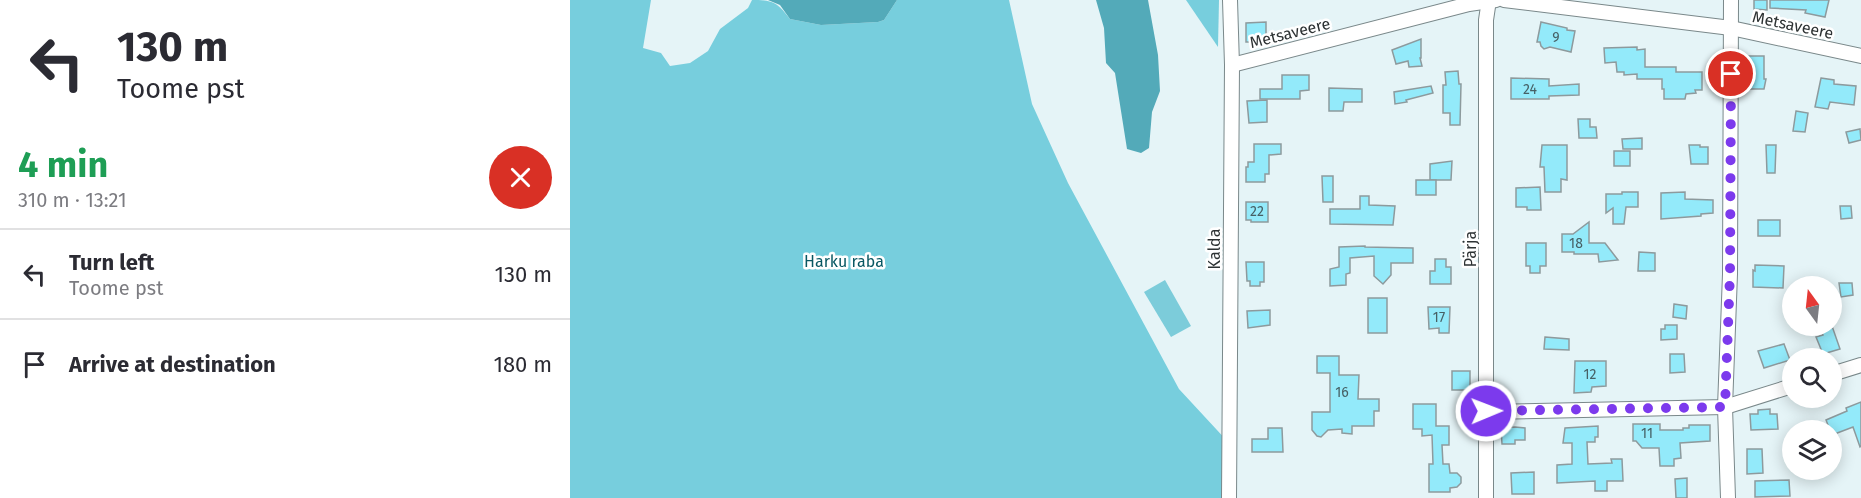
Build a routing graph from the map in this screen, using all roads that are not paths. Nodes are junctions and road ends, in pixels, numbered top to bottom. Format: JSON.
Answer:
{"nodes":[{"id":1,"x":1230,"y":0,"type":"edge"},
{"id":2,"x":1489,"y":0,"type":"edge"},
{"id":3,"x":1496,"y":0,"type":"edge"},
{"id":4,"x":1504,"y":0,"type":"edge"},
{"id":5,"x":1731,"y":0,"type":"edge"},
{"id":6,"x":1731,"y":28,"type":"junction"},
{"id":7,"x":1861,"y":56,"type":"edge"},
{"id":8,"x":1232,"y":65,"type":"junction"},
{"id":9,"x":1861,"y":365,"type":"edge"},
{"id":10,"x":1842,"y":371,"type":"edge"},
{"id":11,"x":1782,"y":389,"type":"edge"},
{"id":12,"x":1725,"y":407,"type":"junction"},
{"id":13,"x":1486,"y":411,"type":"junction"},
{"id":14,"x":1229,"y":498,"type":"edge"},
{"id":15,"x":1486,"y":498,"type":"edge"},
{"id":16,"x":1728,"y":498,"type":"edge"}],
"edges":[{"from":1,"to":8,"type":"street","name":"Kalda"},
{"from":2,"to":3,"type":"street","name":"Metsaveere"},
{"from":2,"to":8,"type":"street","name":"Metsaveere"},
{"from":2,"to":13,"type":"street","name":"Pärja"},
{"from":4,"to":6,"type":"street","name":"Metsaveere"},
{"from":5,"to":6,"type":"street"},
{"from":6,"to":7,"type":"street","name":"Metsaveere"},
{"from":6,"to":12,"type":"street"},
{"from":8,"to":14,"type":"street","name":"Kalda"},
{"from":9,"to":10,"type":"street"},
{"from":11,"to":12,"type":"street"},
{"from":12,"to":13,"type":"street"},
{"from":12,"to":16,"type":"street"},
{"from":13,"to":15,"type":"street","name":"Pärja"}]}
